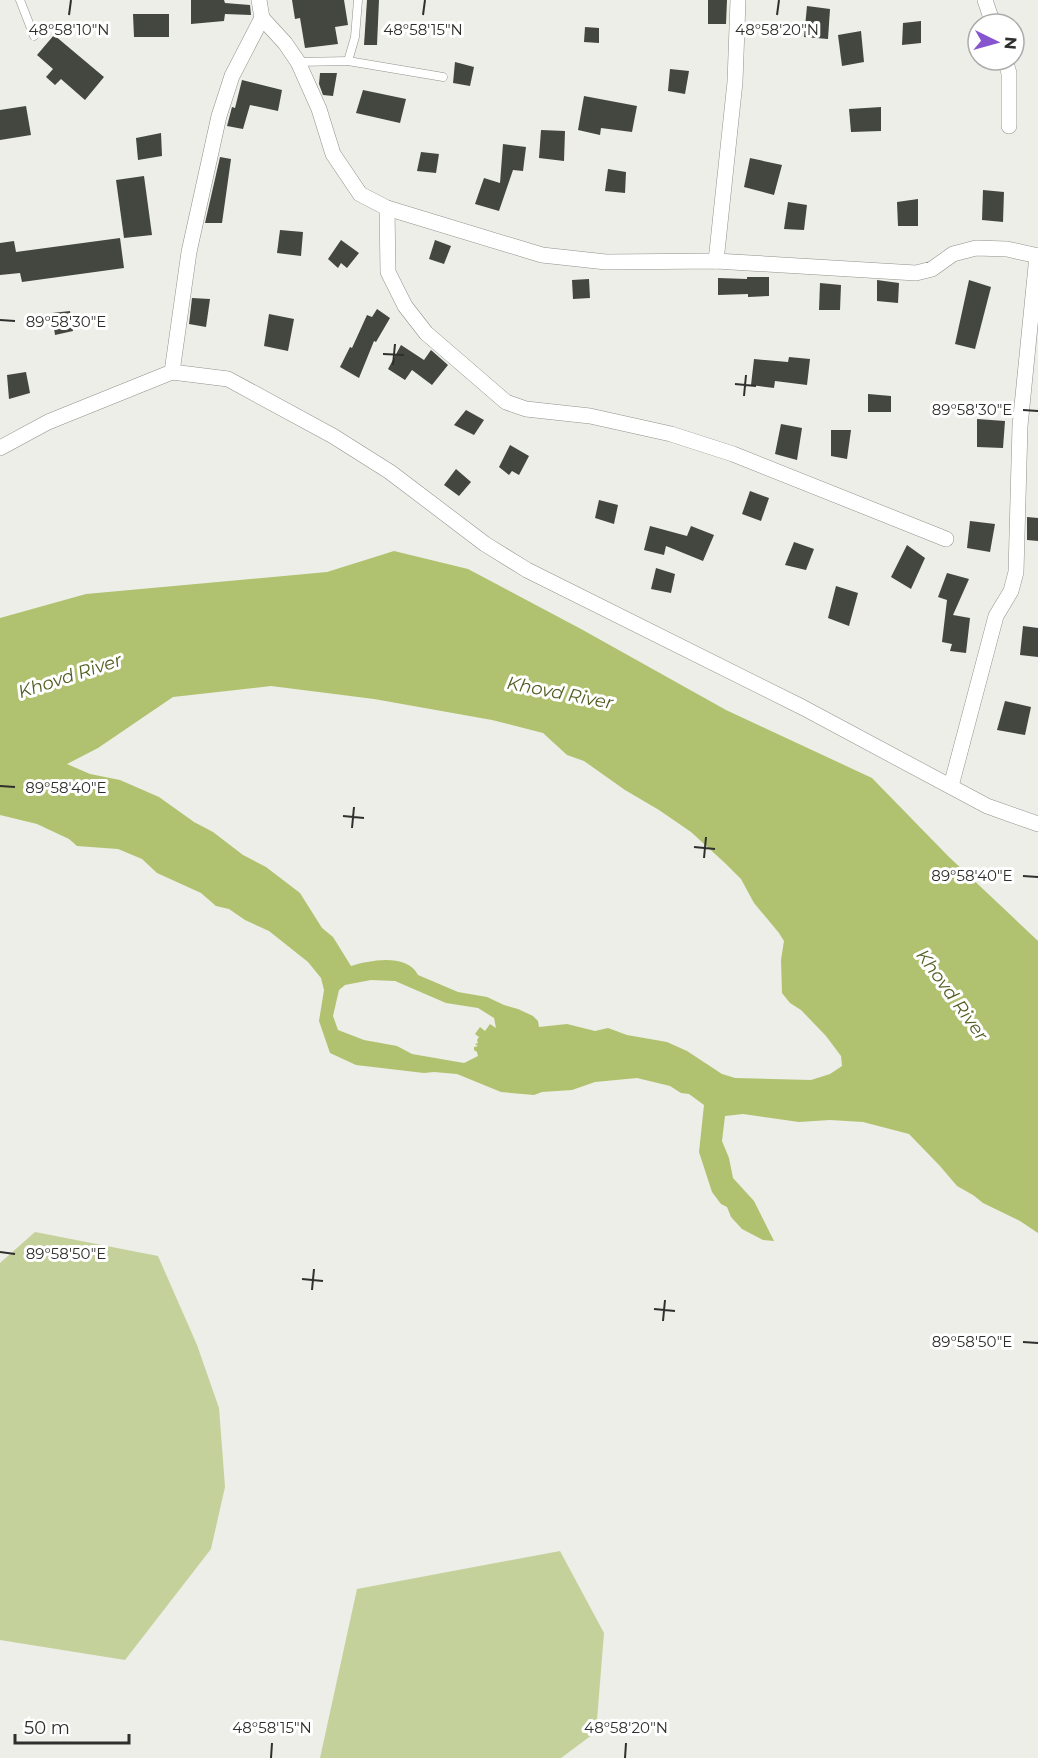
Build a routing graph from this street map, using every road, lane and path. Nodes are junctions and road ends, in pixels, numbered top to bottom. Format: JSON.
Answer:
{"nodes":[{"id":1,"x":20,"y":0,"type":"edge"},
{"id":2,"x":259,"y":0,"type":"edge"},
{"id":3,"x":358,"y":0,"type":"edge"},
{"id":4,"x":738,"y":0,"type":"edge"},
{"id":5,"x":261,"y":18,"type":"junction"},
{"id":6,"x":34,"y":36,"type":"dead end"},
{"id":7,"x":348,"y":60,"type":"junction"},
{"id":8,"x":298,"y":62,"type":"junction"},
{"id":9,"x":1009,"y":72,"type":"edge"},
{"id":10,"x":443,"y":77,"type":"dead end"},
{"id":11,"x":1009,"y":126,"type":"dead end"},
{"id":12,"x":387,"y":208,"type":"junction"},
{"id":13,"x":1037,"y":256,"type":"edge"},
{"id":14,"x":716,"y":261,"type":"junction"},
{"id":15,"x":172,"y":372,"type":"junction"},
{"id":16,"x":0,"y":448,"type":"edge"},
{"id":17,"x":946,"y":539,"type":"dead end"},
{"id":18,"x":951,"y":786,"type":"junction"},
{"id":19,"x":1038,"y":824,"type":"edge"}],
"edges":[{"from":1,"to":6,"type":"lane"},
{"from":2,"to":5,"type":"street"},
{"from":3,"to":7,"type":"lane"},
{"from":4,"to":14,"type":"street"},
{"from":5,"to":8,"type":"street"},
{"from":5,"to":15,"type":"street"},
{"from":7,"to":8,"type":"lane"},
{"from":7,"to":10,"type":"lane"},
{"from":8,"to":12,"type":"street"},
{"from":9,"to":11,"type":"street"},
{"from":12,"to":14,"type":"street"},
{"from":12,"to":17,"type":"street"},
{"from":13,"to":14,"type":"street"},
{"from":13,"to":18,"type":"street"},
{"from":15,"to":16,"type":"street"},
{"from":15,"to":18,"type":"street"},
{"from":18,"to":19,"type":"street"}]}
